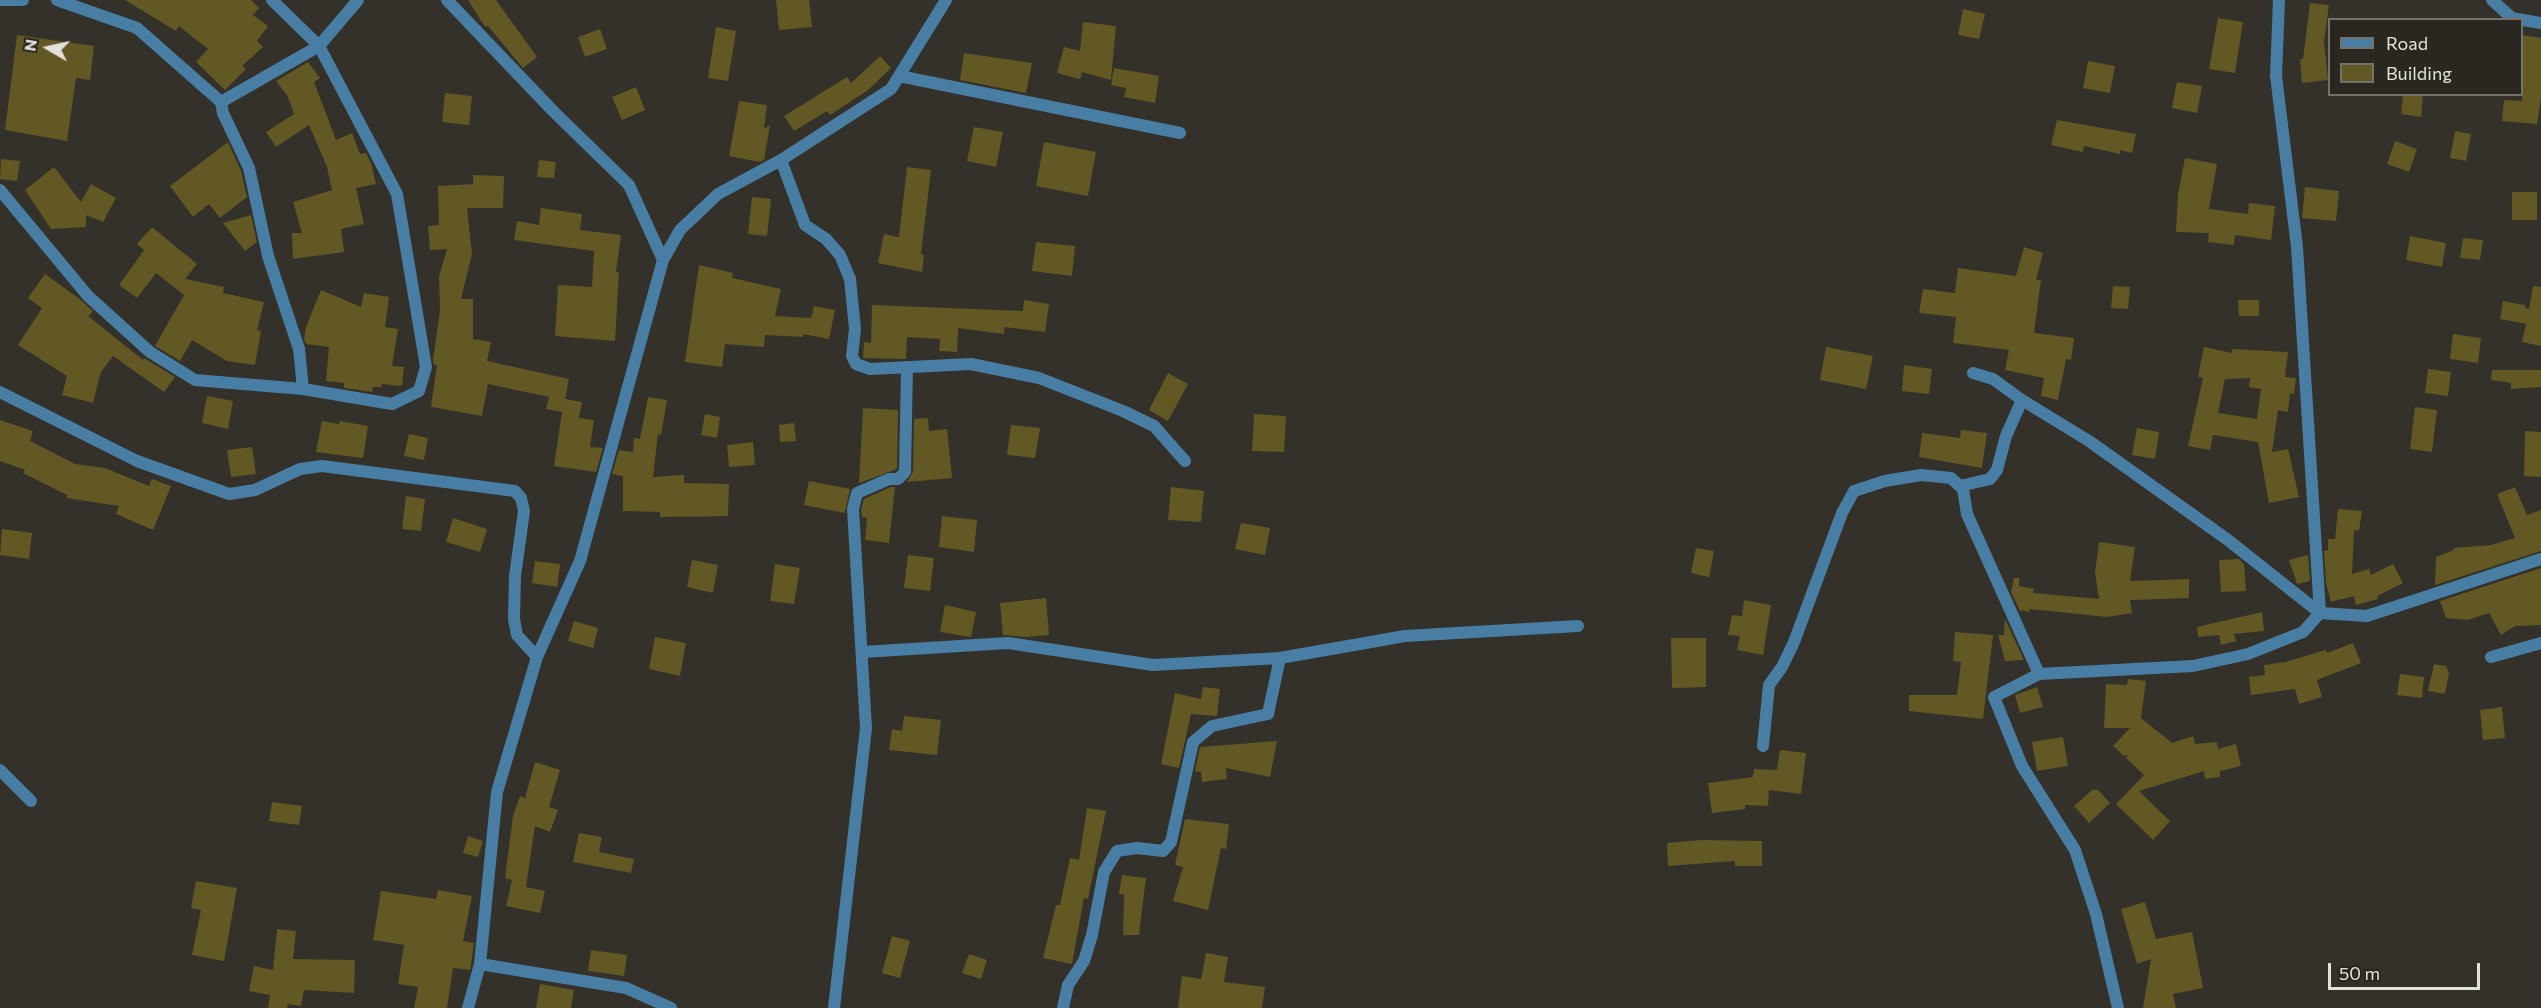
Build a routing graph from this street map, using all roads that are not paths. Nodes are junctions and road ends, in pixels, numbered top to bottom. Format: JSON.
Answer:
{"nodes":[{"id":1,"x":1,"y":0,"type":"edge"},
{"id":2,"x":23,"y":0,"type":"edge"},
{"id":3,"x":57,"y":0,"type":"edge"},
{"id":4,"x":272,"y":0,"type":"edge"},
{"id":5,"x":358,"y":0,"type":"edge"},
{"id":6,"x":447,"y":0,"type":"edge"},
{"id":7,"x":946,"y":0,"type":"edge"},
{"id":8,"x":2279,"y":0,"type":"edge"},
{"id":9,"x":2492,"y":0,"type":"edge"},
{"id":10,"x":0,"y":14,"type":"edge"},
{"id":11,"x":2512,"y":18,"type":"edge"},
{"id":12,"x":2523,"y":20,"type":"edge"},
{"id":13,"x":2541,"y":23,"type":"edge"},
{"id":14,"x":319,"y":46,"type":"junction"},
{"id":15,"x":899,"y":76,"type":"junction"},
{"id":16,"x":221,"y":102,"type":"junction"},
{"id":17,"x":1180,"y":133,"type":"dead end"},
{"id":18,"x":781,"y":160,"type":"junction"},
{"id":19,"x":0,"y":190,"type":"edge"},
{"id":20,"x":663,"y":260,"type":"junction"},
{"id":21,"x":907,"y":367,"type":"junction"},
{"id":22,"x":1973,"y":373,"type":"dead end"},
{"id":23,"x":303,"y":389,"type":"junction"},
{"id":24,"x":0,"y":392,"type":"edge"},
{"id":25,"x":2022,"y":400,"type":"junction"},
{"id":26,"x":1185,"y":461,"type":"dead end"},
{"id":27,"x":1960,"y":486,"type":"junction"},
{"id":28,"x":2541,"y":559,"type":"edge"},
{"id":29,"x":2320,"y":613,"type":"junction"},
{"id":30,"x":1578,"y":626,"type":"dead end"},
{"id":31,"x":2541,"y":643,"type":"edge"},
{"id":32,"x":863,"y":652,"type":"junction"},
{"id":33,"x":537,"y":657,"type":"junction"},
{"id":34,"x":2491,"y":657,"type":"dead end"},
{"id":35,"x":1280,"y":658,"type":"junction"},
{"id":36,"x":2039,"y":674,"type":"junction"},
{"id":37,"x":1763,"y":746,"type":"dead end"},
{"id":38,"x":0,"y":770,"type":"edge"},
{"id":39,"x":31,"y":801,"type":"dead end"},
{"id":40,"x":480,"y":964,"type":"junction"},
{"id":41,"x":468,"y":1008,"type":"edge"},
{"id":42,"x":671,"y":1008,"type":"edge"},
{"id":43,"x":834,"y":1008,"type":"edge"},
{"id":44,"x":1063,"y":1008,"type":"edge"},
{"id":45,"x":2118,"y":1008,"type":"edge"}],
"edges":[{"from":1,"to":2,"type":"street"},
{"from":1,"to":10,"type":"street"},
{"from":3,"to":16,"type":"street"},
{"from":4,"to":14,"type":"street"},
{"from":5,"to":14,"type":"street"},
{"from":6,"to":20,"type":"street"},
{"from":7,"to":15,"type":"street"},
{"from":8,"to":29,"type":"street"},
{"from":9,"to":11,"type":"street"},
{"from":12,"to":13,"type":"street"},
{"from":14,"to":16,"type":"street"},
{"from":14,"to":23,"type":"street"},
{"from":15,"to":17,"type":"street"},
{"from":15,"to":18,"type":"street"},
{"from":16,"to":23,"type":"street"},
{"from":18,"to":20,"type":"street"},
{"from":18,"to":21,"type":"street"},
{"from":19,"to":23,"type":"street"},
{"from":20,"to":33,"type":"street"},
{"from":21,"to":26,"type":"street"},
{"from":21,"to":32,"type":"street"},
{"from":22,"to":25,"type":"street"},
{"from":24,"to":33,"type":"street"},
{"from":25,"to":27,"type":"street"},
{"from":25,"to":29,"type":"street"},
{"from":27,"to":36,"type":"street"},
{"from":27,"to":37,"type":"street"},
{"from":28,"to":29,"type":"street"},
{"from":29,"to":36,"type":"street"},
{"from":30,"to":35,"type":"street"},
{"from":31,"to":34,"type":"street"},
{"from":32,"to":35,"type":"street"},
{"from":32,"to":43,"type":"street"},
{"from":33,"to":40,"type":"street"},
{"from":35,"to":44,"type":"street"},
{"from":36,"to":45,"type":"street"},
{"from":38,"to":39,"type":"street"},
{"from":40,"to":41,"type":"street"},
{"from":40,"to":42,"type":"street"}]}
